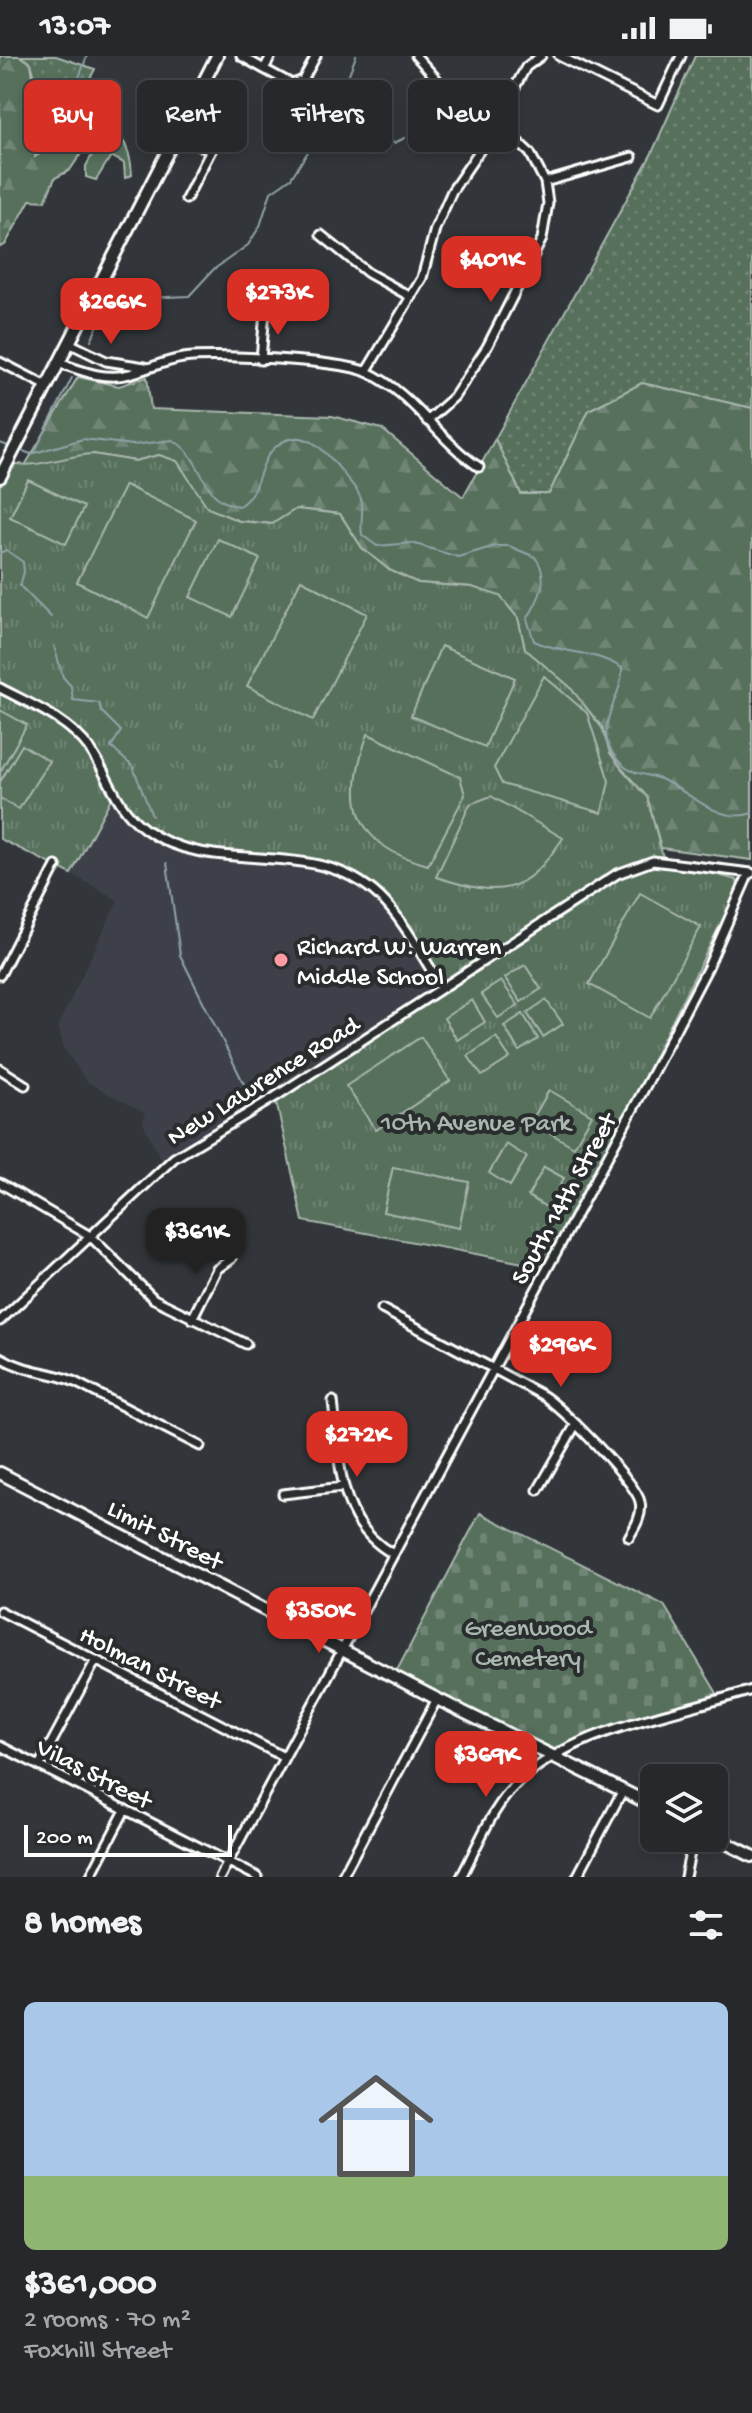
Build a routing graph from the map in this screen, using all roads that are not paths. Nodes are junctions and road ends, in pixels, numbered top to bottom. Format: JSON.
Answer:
{"nodes":[{"id":1,"x":217,"y":56,"type":"edge"},
{"id":2,"x":241,"y":56,"type":"edge"},
{"id":3,"x":271,"y":56,"type":"edge"},
{"id":4,"x":316,"y":56,"type":"edge"},
{"id":5,"x":416,"y":56,"type":"edge"},
{"id":6,"x":541,"y":56,"type":"edge"},
{"id":7,"x":559,"y":56,"type":"edge"},
{"id":8,"x":681,"y":56,"type":"edge"},
{"id":9,"x":264,"y":69,"type":"junction"},
{"id":10,"x":204,"y":80,"type":"edge"},
{"id":11,"x":438,"y":80,"type":"edge"},
{"id":12,"x":518,"y":81,"type":"edge"},
{"id":13,"x":518,"y":144,"type":"edge"},
{"id":14,"x":167,"y":152,"type":"edge"},
{"id":15,"x":210,"y":152,"type":"edge"},
{"id":16,"x":477,"y":152,"type":"edge"},
{"id":17,"x":632,"y":157,"type":"dead end"},
{"id":18,"x":545,"y":182,"type":"junction"},
{"id":19,"x":186,"y":199,"type":"dead end"},
{"id":20,"x":321,"y":235,"type":"dead end"},
{"id":21,"x":411,"y":297,"type":"junction"},
{"id":22,"x":265,"y":311,"type":"dead end"},
{"id":23,"x":69,"y":343,"type":"junction"},
{"id":24,"x":261,"y":360,"type":"junction"},
{"id":25,"x":0,"y":362,"type":"edge"},
{"id":26,"x":59,"y":363,"type":"junction"},
{"id":27,"x":147,"y":367,"type":"junction"},
{"id":28,"x":366,"y":372,"type":"junction"},
{"id":29,"x":47,"y":386,"type":"junction"},
{"id":30,"x":427,"y":421,"type":"junction"},
{"id":31,"x":479,"y":467,"type":"dead end"},
{"id":32,"x":0,"y":477,"type":"edge"},
{"id":33,"x":0,"y":688,"type":"edge"},
{"id":34,"x":56,"y":866,"type":"dead end"},
{"id":35,"x":751,"y":873,"type":"edge"},
{"id":36,"x":0,"y":975,"type":"edge"},
{"id":37,"x":442,"y":987,"type":"junction"},
{"id":38,"x":0,"y":1069,"type":"edge"},
{"id":39,"x":25,"y":1085,"type":"dead end"},
{"id":40,"x":0,"y":1183,"type":"edge"},
{"id":41,"x":90,"y":1236,"type":"junction"},
{"id":42,"x":231,"y":1259,"type":"dead end"},
{"id":43,"x":382,"y":1309,"type":"dead end"},
{"id":44,"x":192,"y":1319,"type":"junction"},
{"id":45,"x":0,"y":1321,"type":"edge"},
{"id":46,"x":246,"y":1344,"type":"dead end"},
{"id":47,"x":0,"y":1357,"type":"edge"},
{"id":48,"x":492,"y":1369,"type":"junction"},
{"id":49,"x":333,"y":1401,"type":"dead end"},
{"id":50,"x":576,"y":1424,"type":"junction"},
{"id":51,"x":200,"y":1446,"type":"dead end"},
{"id":52,"x":0,"y":1473,"type":"edge"},
{"id":53,"x":343,"y":1487,"type":"junction"},
{"id":54,"x":538,"y":1490,"type":"dead end"},
{"id":55,"x":283,"y":1494,"type":"dead end"},
{"id":56,"x":629,"y":1537,"type":"dead end"},
{"id":57,"x":393,"y":1554,"type":"junction"},
{"id":58,"x":0,"y":1611,"type":"edge"},
{"id":59,"x":343,"y":1648,"type":"junction"},
{"id":60,"x":96,"y":1660,"type":"junction"},
{"id":61,"x":752,"y":1690,"type":"edge"},
{"id":62,"x":437,"y":1699,"type":"junction"},
{"id":63,"x":0,"y":1746,"type":"edge"},
{"id":64,"x":551,"y":1755,"type":"junction"},
{"id":65,"x":284,"y":1757,"type":"junction"},
{"id":66,"x":39,"y":1766,"type":"junction"},
{"id":67,"x":623,"y":1790,"type":"junction"},
{"id":68,"x":640,"y":1799,"type":"edge"},
{"id":69,"x":125,"y":1810,"type":"junction"},
{"id":70,"x":728,"y":1844,"type":"edge"},
{"id":71,"x":690,"y":1852,"type":"edge"},
{"id":72,"x":752,"y":1856,"type":"edge"},
{"id":73,"x":228,"y":1862,"type":"junction"},
{"id":74,"x":90,"y":1877,"type":"edge"},
{"id":75,"x":220,"y":1877,"type":"edge"},
{"id":76,"x":258,"y":1877,"type":"edge"},
{"id":77,"x":342,"y":1877,"type":"edge"},
{"id":78,"x":461,"y":1877,"type":"edge"},
{"id":79,"x":577,"y":1877,"type":"edge"},
{"id":80,"x":685,"y":1877,"type":"edge"}],
"edges":[{"from":1,"to":10,"type":"street"},
{"from":2,"to":9,"type":"street"},
{"from":3,"to":9,"type":"street"},
{"from":4,"to":9,"type":"street"},
{"from":5,"to":11,"type":"street"},
{"from":6,"to":12,"type":"street"},
{"from":7,"to":8,"type":"street"},
{"from":13,"to":18,"type":"street"},
{"from":14,"to":23,"type":"street"},
{"from":15,"to":19,"type":"street"},
{"from":16,"to":21,"type":"street"},
{"from":17,"to":18,"type":"street"},
{"from":18,"to":30,"type":"street"},
{"from":20,"to":21,"type":"street"},
{"from":21,"to":28,"type":"street"},
{"from":22,"to":24,"type":"street"},
{"from":23,"to":26,"type":"street"},
{"from":23,"to":27,"type":"street"},
{"from":24,"to":27,"type":"street"},
{"from":24,"to":28,"type":"street"},
{"from":25,"to":29,"type":"street"},
{"from":26,"to":27,"type":"street"},
{"from":26,"to":29,"type":"street"},
{"from":28,"to":30,"type":"street"},
{"from":29,"to":32,"type":"street"},
{"from":30,"to":31,"type":"street"},
{"from":33,"to":37,"type":"street"},
{"from":34,"to":36,"type":"street"},
{"from":35,"to":37,"type":"street","name":"New Lawrence Road"},
{"from":35,"to":48,"type":"street","name":"South 14th Street"},
{"from":37,"to":41,"type":"street","name":"New Lawrence Road"},
{"from":38,"to":39,"type":"street"},
{"from":40,"to":41,"type":"street"},
{"from":41,"to":44,"type":"street"},
{"from":41,"to":45,"type":"street","name":"New Lawrence Road"},
{"from":42,"to":44,"type":"street"},
{"from":43,"to":48,"type":"street"},
{"from":44,"to":46,"type":"street"},
{"from":47,"to":51,"type":"street"},
{"from":48,"to":50,"type":"street"},
{"from":48,"to":57,"type":"street","name":"South 14th Street"},
{"from":49,"to":53,"type":"street"},
{"from":50,"to":54,"type":"street"},
{"from":50,"to":56,"type":"street"},
{"from":52,"to":59,"type":"street","name":"Limit Street"},
{"from":53,"to":55,"type":"street"},
{"from":53,"to":57,"type":"street"},
{"from":57,"to":59,"type":"street","name":"South 14th Street"},
{"from":58,"to":60,"type":"street","name":"Holman Street"},
{"from":59,"to":62,"type":"street","name":"Limit Street"},
{"from":59,"to":65,"type":"street","name":"South 14th Street"},
{"from":60,"to":65,"type":"street","name":"Holman Street"},
{"from":60,"to":66,"type":"street"},
{"from":61,"to":64,"type":"street"},
{"from":62,"to":64,"type":"street","name":"Limit Street"},
{"from":62,"to":77,"type":"street"},
{"from":63,"to":66,"type":"street","name":"Vilas Street"},
{"from":64,"to":67,"type":"street","name":"Limit Street"},
{"from":64,"to":78,"type":"street"},
{"from":65,"to":73,"type":"street","name":"South 14th Street"},
{"from":66,"to":69,"type":"street","name":"Vilas Street"},
{"from":67,"to":68,"type":"street","name":"Limit Street"},
{"from":67,"to":79,"type":"street"},
{"from":69,"to":73,"type":"street","name":"Vilas Street"},
{"from":69,"to":74,"type":"street"},
{"from":70,"to":72,"type":"street"},
{"from":71,"to":80,"type":"street"},
{"from":73,"to":75,"type":"street","name":"South 14th Street"},
{"from":73,"to":76,"type":"street","name":"Vilas Street"}]}
